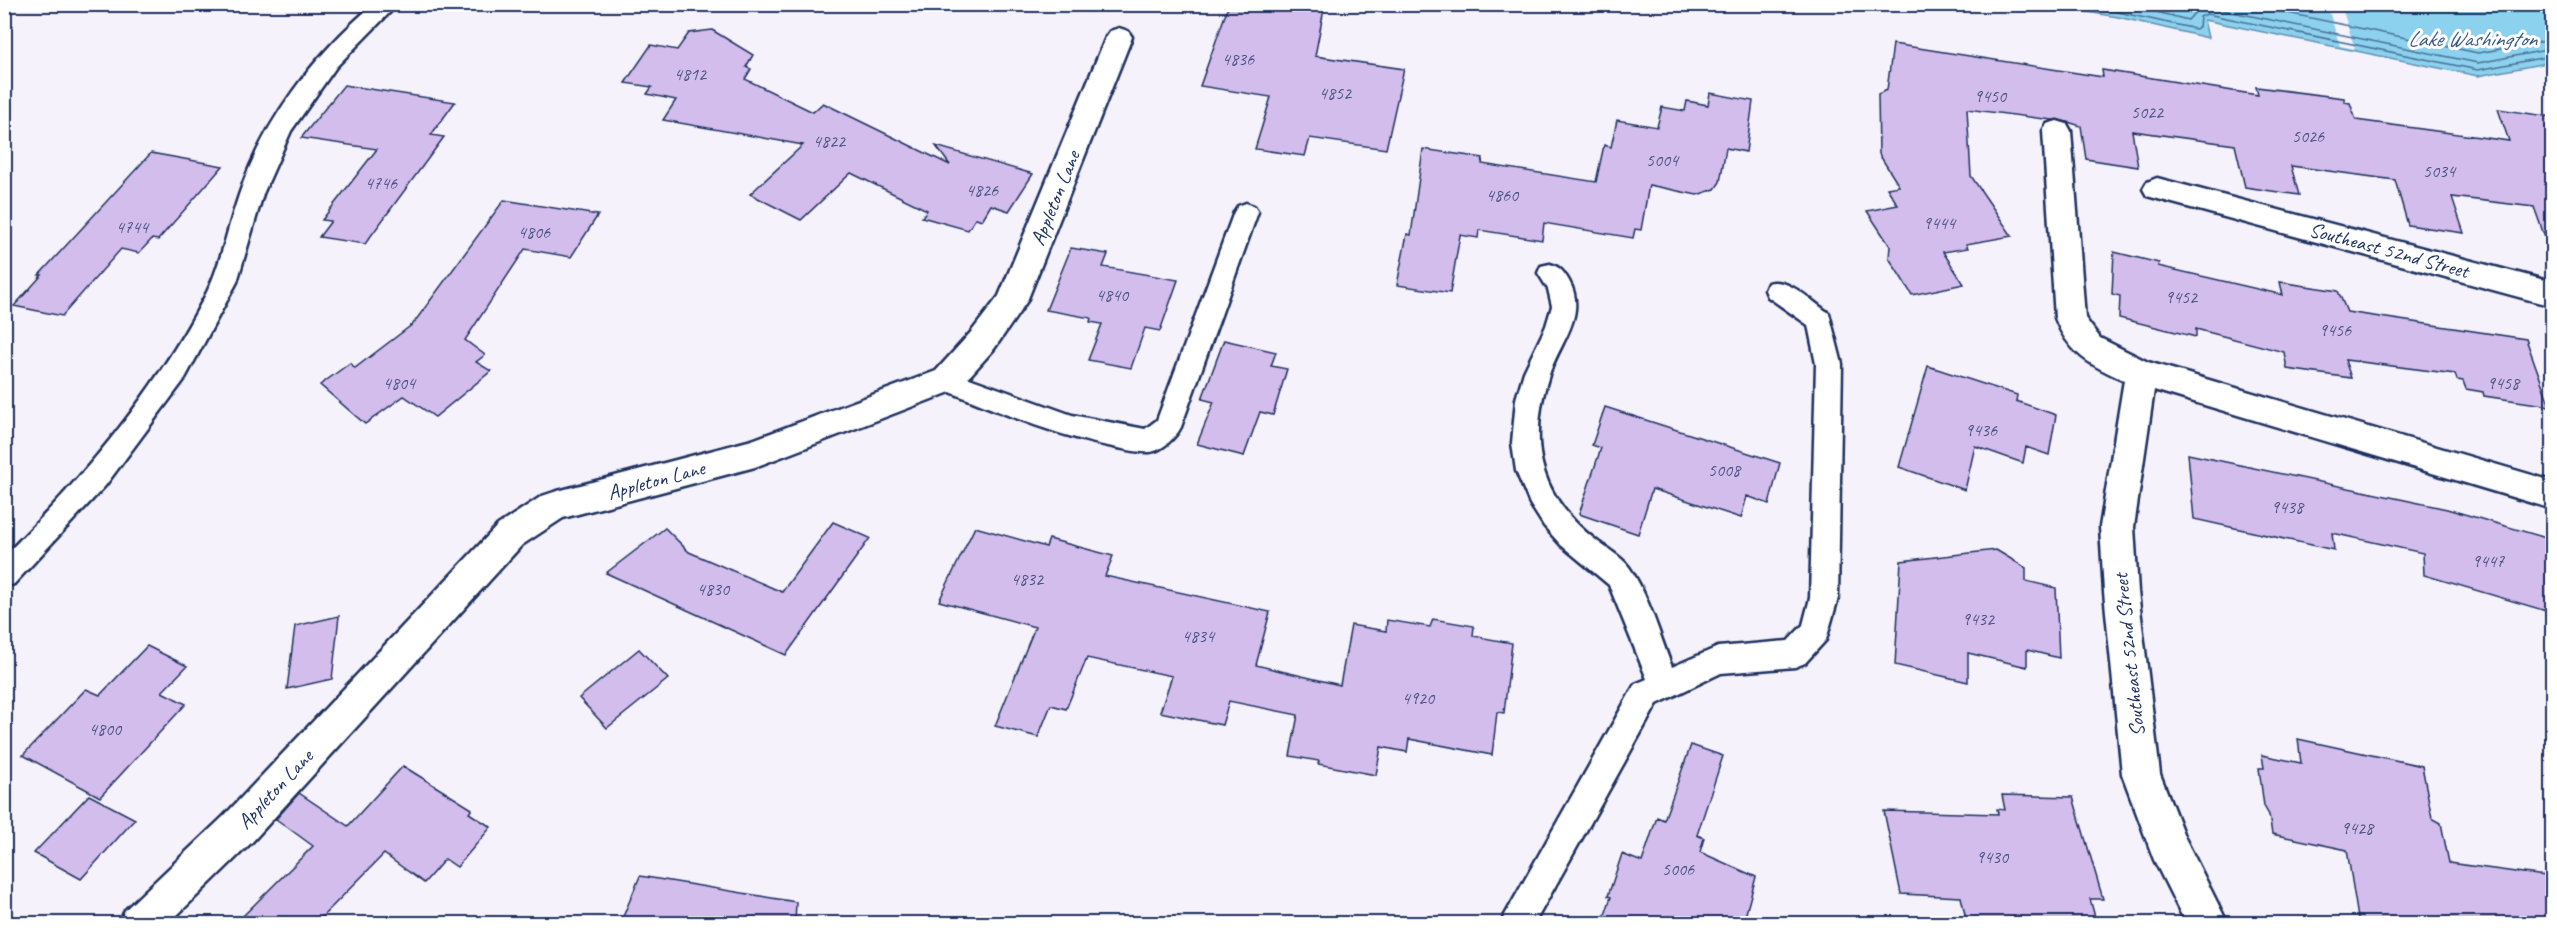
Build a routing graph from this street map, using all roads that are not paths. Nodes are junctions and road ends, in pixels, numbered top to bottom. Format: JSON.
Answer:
{"nodes":[{"id":1,"x":388,"y":4,"type":"edge"},
{"id":2,"x":1119,"y":37,"type":"dead end"},
{"id":3,"x":2057,"y":131,"type":"dead end"},
{"id":4,"x":2157,"y":189,"type":"dead end"},
{"id":5,"x":1246,"y":212,"type":"dead end"},
{"id":6,"x":1550,"y":273,"type":"dead end"},
{"id":7,"x":1777,"y":290,"type":"dead end"},
{"id":8,"x":2553,"y":294,"type":"edge"},
{"id":9,"x":2141,"y":373,"type":"junction"},
{"id":10,"x":946,"y":380,"type":"junction"},
{"id":11,"x":2553,"y":495,"type":"edge"},
{"id":12,"x":4,"y":575,"type":"edge"},
{"id":13,"x":1664,"y":685,"type":"junction"},
{"id":14,"x":140,"y":924,"type":"edge"},
{"id":15,"x":1516,"y":924,"type":"edge"},
{"id":16,"x":2208,"y":924,"type":"edge"}],
"edges":[{"from":1,"to":12,"type":"lane"},
{"from":2,"to":10,"type":"street","name":"Appleton Lane"},
{"from":3,"to":9,"type":"street"},
{"from":4,"to":8,"type":"street","name":"Southeast 52nd Street"},
{"from":5,"to":10,"type":"lane"},
{"from":6,"to":13,"type":"lane"},
{"from":7,"to":13,"type":"lane"},
{"from":9,"to":11,"type":"street"},
{"from":9,"to":16,"type":"street","name":"Southeast 52nd Street"},
{"from":10,"to":14,"type":"street","name":"Appleton Lane"},
{"from":13,"to":15,"type":"lane"}]}
